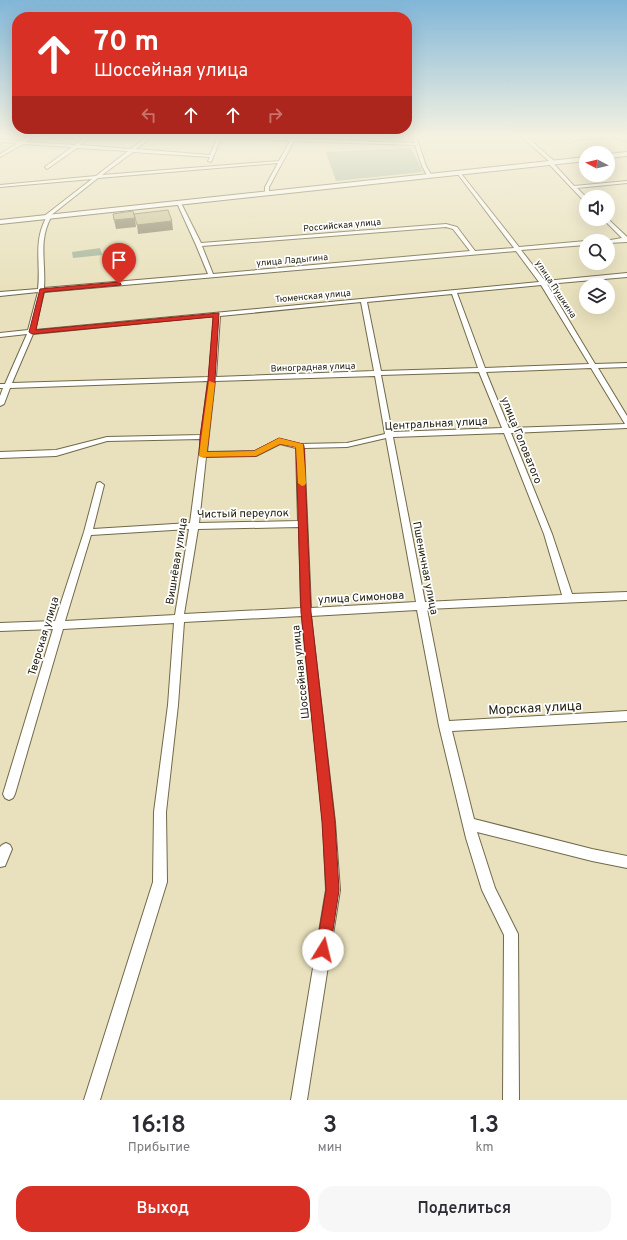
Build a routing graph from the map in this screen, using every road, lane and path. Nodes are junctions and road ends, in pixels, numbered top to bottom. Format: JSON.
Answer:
{"nodes":[{"id":1,"x":85,"y":187,"type":"edge"},
{"id":2,"x":267,"y":187,"type":"edge"},
{"id":3,"x":321,"y":187,"type":"edge"},
{"id":4,"x":471,"y":187,"type":"edge"},
{"id":5,"x":573,"y":187,"type":"edge"},
{"id":6,"x":267,"y":193,"type":"junction"},
{"id":7,"x":579,"y":193,"type":"edge"},
{"id":8,"x":179,"y":203,"type":"junction"},
{"id":9,"x":47,"y":217,"type":"junction"},
{"id":10,"x":0,"y":222,"type":"edge"},
{"id":11,"x":612,"y":226,"type":"edge"},
{"id":12,"x":627,"y":240,"type":"edge"},
{"id":13,"x":615,"y":241,"type":"edge"},
{"id":14,"x":199,"y":244,"type":"junction"},
{"id":15,"x":579,"y":244,"type":"edge"},
{"id":16,"x":517,"y":249,"type":"junction"},
{"id":17,"x":474,"y":253,"type":"junction"},
{"id":18,"x":627,"y":275,"type":"edge"},
{"id":19,"x":211,"y":276,"type":"junction"},
{"id":20,"x":543,"y":283,"type":"junction"},
{"id":21,"x":42,"y":291,"type":"junction"},
{"id":22,"x":454,"y":292,"type":"junction"},
{"id":23,"x":0,"y":294,"type":"edge"},
{"id":24,"x":364,"y":301,"type":"junction"},
{"id":25,"x":216,"y":314,"type":"junction"},
{"id":26,"x":32,"y":332,"type":"junction"},
{"id":27,"x":0,"y":335,"type":"edge"},
{"id":28,"x":627,"y":365,"type":"edge"},
{"id":29,"x":594,"y":366,"type":"junction"},
{"id":30,"x":482,"y":370,"type":"junction"},
{"id":31,"x":378,"y":374,"type":"junction"},
{"id":32,"x":212,"y":380,"type":"junction"},
{"id":33,"x":4,"y":386,"type":"edge"},
{"id":34,"x":0,"y":404,"type":"edge"},
{"id":35,"x":627,"y":422,"type":"edge"},
{"id":36,"x":627,"y":426,"type":"edge"},
{"id":37,"x":507,"y":432,"type":"junction"},
{"id":38,"x":389,"y":435,"type":"junction"},
{"id":39,"x":204,"y":437,"type":"junction"},
{"id":40,"x":300,"y":446,"type":"junction"},
{"id":41,"x":0,"y":455,"type":"edge"},
{"id":42,"x":203,"y":455,"type":"junction"},
{"id":43,"x":100,"y":485,"type":"dead end"},
{"id":44,"x":303,"y":524,"type":"junction"},
{"id":45,"x":194,"y":526,"type":"junction"},
{"id":46,"x":88,"y":532,"type":"junction"},
{"id":47,"x":627,"y":596,"type":"edge"},
{"id":48,"x":568,"y":598,"type":"junction"},
{"id":49,"x":420,"y":605,"type":"junction"},
{"id":50,"x":306,"y":612,"type":"junction"},
{"id":51,"x":179,"y":618,"type":"junction"},
{"id":52,"x":59,"y":625,"type":"junction"},
{"id":53,"x":0,"y":627,"type":"edge"},
{"id":54,"x":627,"y":716,"type":"edge"},
{"id":55,"x":445,"y":726,"type":"junction"},
{"id":56,"x":9,"y":794,"type":"dead end"},
{"id":57,"x":468,"y":824,"type":"junction"},
{"id":58,"x":6,"y":848,"type":"dead end"},
{"id":59,"x":0,"y":861,"type":"edge"},
{"id":60,"x":627,"y":862,"type":"edge"},
{"id":61,"x":92,"y":1100,"type":"edge"},
{"id":62,"x":299,"y":1100,"type":"edge"},
{"id":63,"x":511,"y":1100,"type":"edge"}],
"edges":[{"from":1,"to":9,"type":"street"},
{"from":2,"to":6,"type":"street"},
{"from":3,"to":6,"type":"street"},
{"from":4,"to":16,"type":"street","name":"улица Пушкина"},
{"from":5,"to":7,"type":"street"},
{"from":6,"to":8,"type":"street"},
{"from":8,"to":9,"type":"street"},
{"from":8,"to":14,"type":"street"},
{"from":9,"to":10,"type":"street"},
{"from":9,"to":21,"type":"street"},
{"from":11,"to":12,"type":"street"},
{"from":12,"to":13,"type":"street"},
{"from":14,"to":17,"type":"street","name":"Российская улица"},
{"from":14,"to":19,"type":"street"},
{"from":15,"to":16,"type":"street","name":"улица Ладыгина"},
{"from":16,"to":17,"type":"street","name":"улица Ладыгина"},
{"from":16,"to":20,"type":"street","name":"улица Пушкина"},
{"from":17,"to":19,"type":"street","name":"улица Ладыгина"},
{"from":18,"to":20,"type":"street","name":"Тюменская улица"},
{"from":19,"to":21,"type":"street","name":"улица Ладыгина"},
{"from":20,"to":22,"type":"street","name":"Тюменская улица"},
{"from":20,"to":29,"type":"street","name":"улица Пушкина"},
{"from":21,"to":23,"type":"street","name":"улица Ладыгина"},
{"from":21,"to":26,"type":"street"},
{"from":22,"to":24,"type":"street","name":"Тюменская улица"},
{"from":22,"to":30,"type":"street","name":"улица Головатого"},
{"from":24,"to":25,"type":"street","name":"Тюменская улица"},
{"from":24,"to":31,"type":"street","name":"Пшеничная улица"},
{"from":25,"to":26,"type":"street","name":"Тюменская улица"},
{"from":25,"to":32,"type":"street","name":"Вишнёвая улица"},
{"from":26,"to":27,"type":"street","name":"Тюменская улица"},
{"from":26,"to":33,"type":"street"},
{"from":28,"to":29,"type":"street","name":"Виноградная улица"},
{"from":29,"to":30,"type":"street","name":"Виноградная улица"},
{"from":29,"to":35,"type":"street","name":"улица Пушкина"},
{"from":30,"to":31,"type":"street","name":"Виноградная улица"},
{"from":30,"to":37,"type":"street","name":"улица Головатого"},
{"from":31,"to":32,"type":"street","name":"Виноградная улица"},
{"from":31,"to":38,"type":"street","name":"Пшеничная улица"},
{"from":32,"to":33,"type":"street","name":"Виноградная улица"},
{"from":32,"to":39,"type":"street","name":"Вишнёвая улица"},
{"from":33,"to":34,"type":"street"},
{"from":36,"to":37,"type":"street","name":"Центральная улица"},
{"from":37,"to":38,"type":"street","name":"Центральная улица"},
{"from":37,"to":48,"type":"street","name":"улица Головатого"},
{"from":38,"to":40,"type":"street","name":"Центральная улица"},
{"from":38,"to":49,"type":"street","name":"Пшеничная улица"},
{"from":39,"to":41,"type":"street"},
{"from":39,"to":42,"type":"street","name":"Вишнёвая улица"},
{"from":40,"to":42,"type":"street","name":"Центральная улица"},
{"from":40,"to":44,"type":"street","name":"Шоссейная улица"},
{"from":42,"to":45,"type":"street","name":"Вишнёвая улица"},
{"from":43,"to":46,"type":"street","name":"Тверская улица"},
{"from":44,"to":45,"type":"street","name":"Чистый переулок"},
{"from":44,"to":50,"type":"street","name":"Шоссейная улица"},
{"from":45,"to":46,"type":"street","name":"Чистый переулок"},
{"from":45,"to":51,"type":"street","name":"Вишнёвая улица"},
{"from":46,"to":52,"type":"street","name":"Тверская улица"},
{"from":47,"to":48,"type":"street","name":"улица Симонова"},
{"from":48,"to":49,"type":"street","name":"улица Симонова"},
{"from":49,"to":50,"type":"street","name":"улица Симонова"},
{"from":49,"to":55,"type":"street","name":"Пшеничная улица"},
{"from":50,"to":51,"type":"street","name":"улица Симонова"},
{"from":50,"to":62,"type":"street","name":"Шоссейная улица"},
{"from":51,"to":52,"type":"street","name":"улица Симонова"},
{"from":51,"to":61,"type":"street","name":"Вишнёвая улица"},
{"from":52,"to":53,"type":"street","name":"улица Симонова"},
{"from":52,"to":56,"type":"street","name":"Тверская улица"},
{"from":54,"to":55,"type":"street","name":"Морская улица"},
{"from":55,"to":57,"type":"street","name":"Пшеничная улица"},
{"from":57,"to":60,"type":"street"},
{"from":57,"to":63,"type":"street","name":"Пшеничная улица"},
{"from":58,"to":59,"type":"street"}]}
